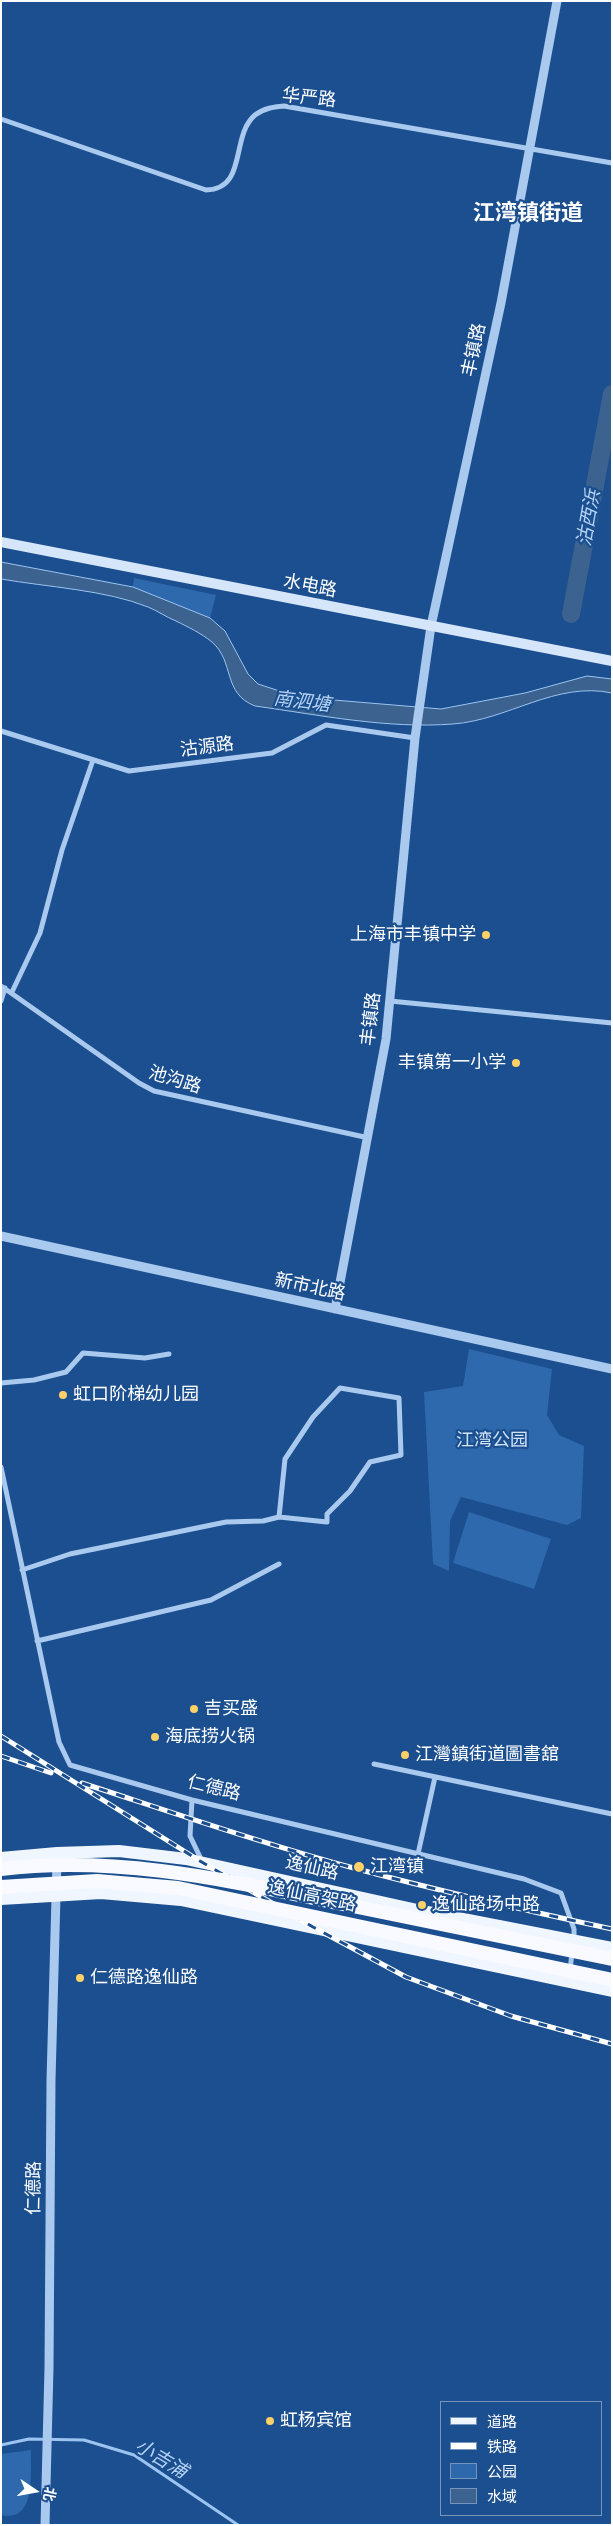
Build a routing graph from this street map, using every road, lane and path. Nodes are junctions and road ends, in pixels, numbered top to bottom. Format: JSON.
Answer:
{"nodes":[{"id":1,"x":558,"y":1,"type":"edge"},
{"id":2,"x":1,"y":119,"type":"edge"},
{"id":3,"x":531,"y":149,"type":"junction"},
{"id":4,"x":612,"y":163,"type":"edge"},
{"id":5,"x":1,"y":542,"type":"edge"},
{"id":6,"x":431,"y":626,"type":"junction"},
{"id":7,"x":612,"y":661,"type":"edge"},
{"id":8,"x":1,"y":731,"type":"edge"},
{"id":9,"x":415,"y":733,"type":"junction"},
{"id":10,"x":93,"y":760,"type":"junction"},
{"id":11,"x":3,"y":987,"type":"edge"},
{"id":12,"x":12,"y":992,"type":"junction"},
{"id":13,"x":1,"y":1001,"type":"edge"},
{"id":14,"x":390,"y":1001,"type":"junction"},
{"id":15,"x":612,"y":1023,"type":"edge"},
{"id":16,"x":368,"y":1138,"type":"junction"},
{"id":17,"x":1,"y":1236,"type":"edge"},
{"id":18,"x":335,"y":1309,"type":"junction"},
{"id":19,"x":169,"y":1354,"type":"dead end"},
{"id":20,"x":612,"y":1369,"type":"edge"},
{"id":21,"x":1,"y":1383,"type":"edge"},
{"id":22,"x":1,"y":1467,"type":"edge"},
{"id":23,"x":279,"y":1518,"type":"junction"},
{"id":24,"x":279,"y":1564,"type":"dead end"},
{"id":25,"x":22,"y":1570,"type":"junction"},
{"id":26,"x":37,"y":1641,"type":"junction"},
{"id":27,"x":374,"y":1764,"type":"dead end"},
{"id":28,"x":435,"y":1777,"type":"junction"},
{"id":29,"x":192,"y":1800,"type":"junction"},
{"id":30,"x":612,"y":1814,"type":"edge"},
{"id":31,"x":58,"y":1853,"type":"junction"},
{"id":32,"x":418,"y":1854,"type":"junction"},
{"id":33,"x":1,"y":1858,"type":"edge"},
{"id":34,"x":205,"y":1862,"type":"junction"},
{"id":35,"x":1,"y":1869,"type":"edge"},
{"id":36,"x":1,"y":1887,"type":"edge"},
{"id":37,"x":56,"y":1894,"type":"junction"},
{"id":38,"x":1,"y":1898,"type":"edge"},
{"id":39,"x":574,"y":1940,"type":"junction"},
{"id":40,"x":612,"y":1948,"type":"edge"},
{"id":41,"x":612,"y":1960,"type":"edge"},
{"id":42,"x":612,"y":1980,"type":"edge"},
{"id":43,"x":568,"y":1981,"type":"junction"},
{"id":44,"x":612,"y":1991,"type":"edge"},
{"id":45,"x":45,"y":2525,"type":"edge"}],
"edges":[{"from":1,"to":3,"type":"street","name":"丰镇路"},
{"from":2,"to":3,"type":"street","name":"华严路"},
{"from":3,"to":4,"type":"street","name":"华严路"},
{"from":3,"to":6,"type":"street","name":"丰镇路"},
{"from":5,"to":6,"type":"main road","name":"水电路"},
{"from":6,"to":7,"type":"main road","name":"水电路"},
{"from":6,"to":9,"type":"street","name":"丰镇路"},
{"from":8,"to":10,"type":"street","name":"沽源路"},
{"from":9,"to":10,"type":"street","name":"沽源路"},
{"from":9,"to":14,"type":"street","name":"丰镇路"},
{"from":10,"to":12,"type":"street"},
{"from":11,"to":12,"type":"street","name":"池沟路"},
{"from":11,"to":13,"type":"street"},
{"from":12,"to":16,"type":"street","name":"池沟路"},
{"from":14,"to":15,"type":"street"},
{"from":14,"to":16,"type":"street","name":"丰镇路"},
{"from":16,"to":18,"type":"street","name":"丰镇路"},
{"from":17,"to":18,"type":"street","name":"新市北路"},
{"from":18,"to":20,"type":"street","name":"新市北路"},
{"from":19,"to":21,"type":"street"},
{"from":22,"to":25,"type":"street","name":"仁德路"},
{"from":23,"to":23,"type":"street"},
{"from":23,"to":25,"type":"street"},
{"from":24,"to":26,"type":"street"},
{"from":25,"to":26,"type":"street","name":"仁德路"},
{"from":26,"to":29,"type":"street","name":"仁德路"},
{"from":27,"to":28,"type":"street"},
{"from":28,"to":30,"type":"street"},
{"from":28,"to":32,"type":"street"},
{"from":29,"to":32,"type":"street","name":"仁德路"},
{"from":29,"to":34,"type":"street"},
{"from":31,"to":33,"type":"main road","name":"逸仙路"},
{"from":31,"to":34,"type":"main road","name":"逸仙路"},
{"from":31,"to":37,"type":"street","name":"仁德路"},
{"from":32,"to":39,"type":"street","name":"仁德路"},
{"from":34,"to":39,"type":"main road","name":"逸仙路"},
{"from":35,"to":41,"type":"highway","name":"逸仙高架路","bridge":true},
{"from":36,"to":42,"type":"highway","name":"逸仙高架路","bridge":true},
{"from":37,"to":38,"type":"main road"},
{"from":37,"to":43,"type":"main road"},
{"from":37,"to":45,"type":"street","name":"仁德路"},
{"from":39,"to":40,"type":"main road","name":"逸仙路"},
{"from":39,"to":43,"type":"street","name":"仁德路"},
{"from":43,"to":44,"type":"main road"}]}
